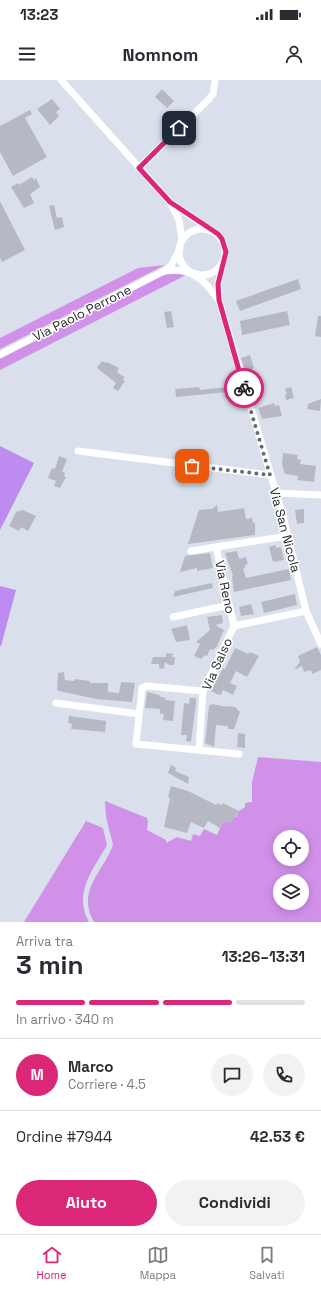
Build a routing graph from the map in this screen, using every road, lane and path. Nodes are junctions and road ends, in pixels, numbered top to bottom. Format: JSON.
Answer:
{"nodes":[{"id":1,"x":61,"y":80,"type":"edge"},
{"id":2,"x":215,"y":80,"type":"edge"},
{"id":3,"x":139,"y":168,"type":"junction"},
{"id":4,"x":170,"y":202,"type":"junction"},
{"id":5,"x":212,"y":231,"type":"junction"},
{"id":6,"x":182,"y":240,"type":"junction"},
{"id":7,"x":180,"y":248,"type":"junction"},
{"id":8,"x":223,"y":263,"type":"junction"},
{"id":9,"x":164,"y":271,"type":"junction"},
{"id":10,"x":194,"y":273,"type":"junction"},
{"id":11,"x":219,"y":300,"type":"junction"},
{"id":12,"x":0,"y":355,"type":"edge"},
{"id":13,"x":78,"y":451,"type":"dead end"},
{"id":14,"x":270,"y":475,"type":"junction"},
{"id":15,"x":275,"y":493,"type":"junction"},
{"id":16,"x":321,"y":495,"type":"edge"},
{"id":17,"x":288,"y":536,"type":"junction"},
{"id":18,"x":216,"y":547,"type":"junction"},
{"id":19,"x":191,"y":551,"type":"dead end"},
{"id":20,"x":229,"y":605,"type":"junction"},
{"id":21,"x":306,"y":610,"type":"junction"},
{"id":22,"x":173,"y":617,"type":"dead end"},
{"id":23,"x":234,"y":626,"type":"junction"},
{"id":24,"x":321,"y":642,"type":"edge"},
{"id":25,"x":203,"y":692,"type":"junction"},
{"id":26,"x":56,"y":703,"type":"dead end"},
{"id":27,"x":139,"y":714,"type":"junction"},
{"id":28,"x":199,"y":750,"type":"junction"},
{"id":29,"x":239,"y":754,"type":"dead end"}],
"edges":[{"from":1,"to":3,"type":"street","name":"Via San Nicola"},
{"from":2,"to":3,"type":"street"},
{"from":3,"to":4,"type":"street","name":"Via San Nicola"},
{"from":4,"to":5,"type":"street","name":"Via San Nicola"},
{"from":4,"to":6,"type":"street","name":"Via San Nicola"},
{"from":5,"to":6,"type":"street"},
{"from":5,"to":8,"type":"street","name":"Via San Nicola"},
{"from":6,"to":7,"type":"street","name":"Via San Nicola"},
{"from":7,"to":9,"type":"street","name":"Via Paolo Perrone"},
{"from":7,"to":10,"type":"street","name":"Via San Nicola"},
{"from":8,"to":10,"type":"street"},
{"from":8,"to":11,"type":"street","name":"Via San Nicola"},
{"from":9,"to":10,"type":"street","name":"Via Paolo Perrone"},
{"from":9,"to":12,"type":"street","name":"Via Paolo Perrone"},
{"from":10,"to":11,"type":"street","name":"Via San Nicola"},
{"from":11,"to":14,"type":"street","name":"Via San Nicola"},
{"from":13,"to":14,"type":"street"},
{"from":14,"to":15,"type":"street","name":"Via San Nicola"},
{"from":15,"to":16,"type":"street"},
{"from":15,"to":17,"type":"street","name":"Via San Nicola"},
{"from":17,"to":18,"type":"street","name":"Via Reno"},
{"from":17,"to":21,"type":"street","name":"Via San Nicola"},
{"from":18,"to":19,"type":"street","name":"Via Reno"},
{"from":18,"to":20,"type":"street","name":"Via Reno"},
{"from":20,"to":22,"type":"street"},
{"from":20,"to":23,"type":"street","name":"Via Reno"},
{"from":21,"to":23,"type":"street"},
{"from":21,"to":24,"type":"street","name":"Via San Nicola"},
{"from":23,"to":25,"type":"street","name":"Via Salso"},
{"from":25,"to":27,"type":"street"},
{"from":25,"to":28,"type":"street","name":"Via Salso"},
{"from":26,"to":27,"type":"street"},
{"from":27,"to":28,"type":"street"},
{"from":28,"to":29,"type":"street"}]}
